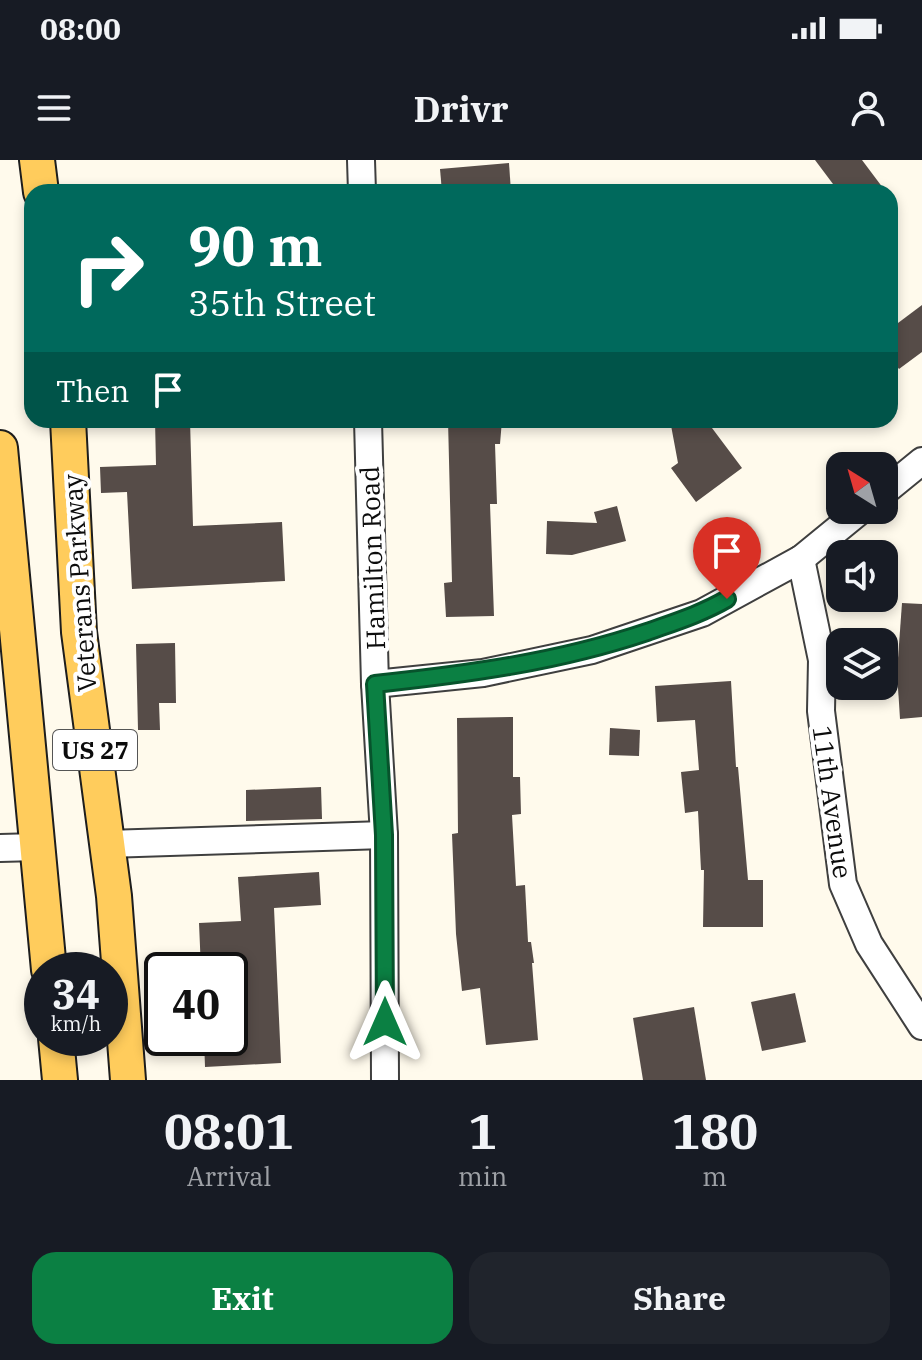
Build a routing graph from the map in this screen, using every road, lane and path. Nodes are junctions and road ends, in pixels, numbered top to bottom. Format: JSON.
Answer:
{"nodes":[{"id":1,"x":37,"y":160,"type":"edge"},
{"id":2,"x":361,"y":160,"type":"edge"},
{"id":3,"x":40,"y":184,"type":"edge"},
{"id":4,"x":362,"y":184,"type":"edge"},
{"id":5,"x":68,"y":428,"type":"edge"},
{"id":6,"x":368,"y":428,"type":"edge"},
{"id":7,"x":0,"y":448,"type":"edge"},
{"id":8,"x":922,"y":461,"type":"edge"},
{"id":9,"x":898,"y":481,"type":"edge"},
{"id":10,"x":844,"y":524,"type":"edge"},
{"id":11,"x":801,"y":559,"type":"junction"},
{"id":12,"x":375,"y":684,"type":"junction"},
{"id":13,"x":384,"y":835,"type":"junction"},
{"id":14,"x":107,"y":844,"type":"junction"},
{"id":15,"x":37,"y":847,"type":"junction"},
{"id":16,"x":0,"y":848,"type":"edge"},
{"id":17,"x":47,"y":952,"type":"edge"},
{"id":18,"x":922,"y":1026,"type":"edge"},
{"id":19,"x":58,"y":1056,"type":"edge"},
{"id":20,"x":60,"y":1080,"type":"edge"},
{"id":21,"x":128,"y":1080,"type":"edge"},
{"id":22,"x":385,"y":1080,"type":"edge"}],
"edges":[{"from":1,"to":3,"type":"main road"},
{"from":2,"to":4,"type":"street"},
{"from":5,"to":14,"type":"main road","name":"Veterans Parkway","number":"US 27"},
{"from":6,"to":12,"type":"street","name":"Hamilton Road"},
{"from":7,"to":15,"type":"main road","number":"US 27"},
{"from":8,"to":9,"type":"street"},
{"from":10,"to":11,"type":"street"},
{"from":11,"to":12,"type":"street"},
{"from":11,"to":18,"type":"street","name":"11th Avenue"},
{"from":12,"to":13,"type":"street","name":"Hamilton Road"},
{"from":13,"to":14,"type":"street"},
{"from":13,"to":22,"type":"street","name":"Hamilton Road"},
{"from":14,"to":21,"type":"main road","name":"Veterans Parkway","number":"US 27"},
{"from":15,"to":16,"type":"street"},
{"from":15,"to":17,"type":"main road","number":"US 27"},
{"from":19,"to":20,"type":"main road"}]}
